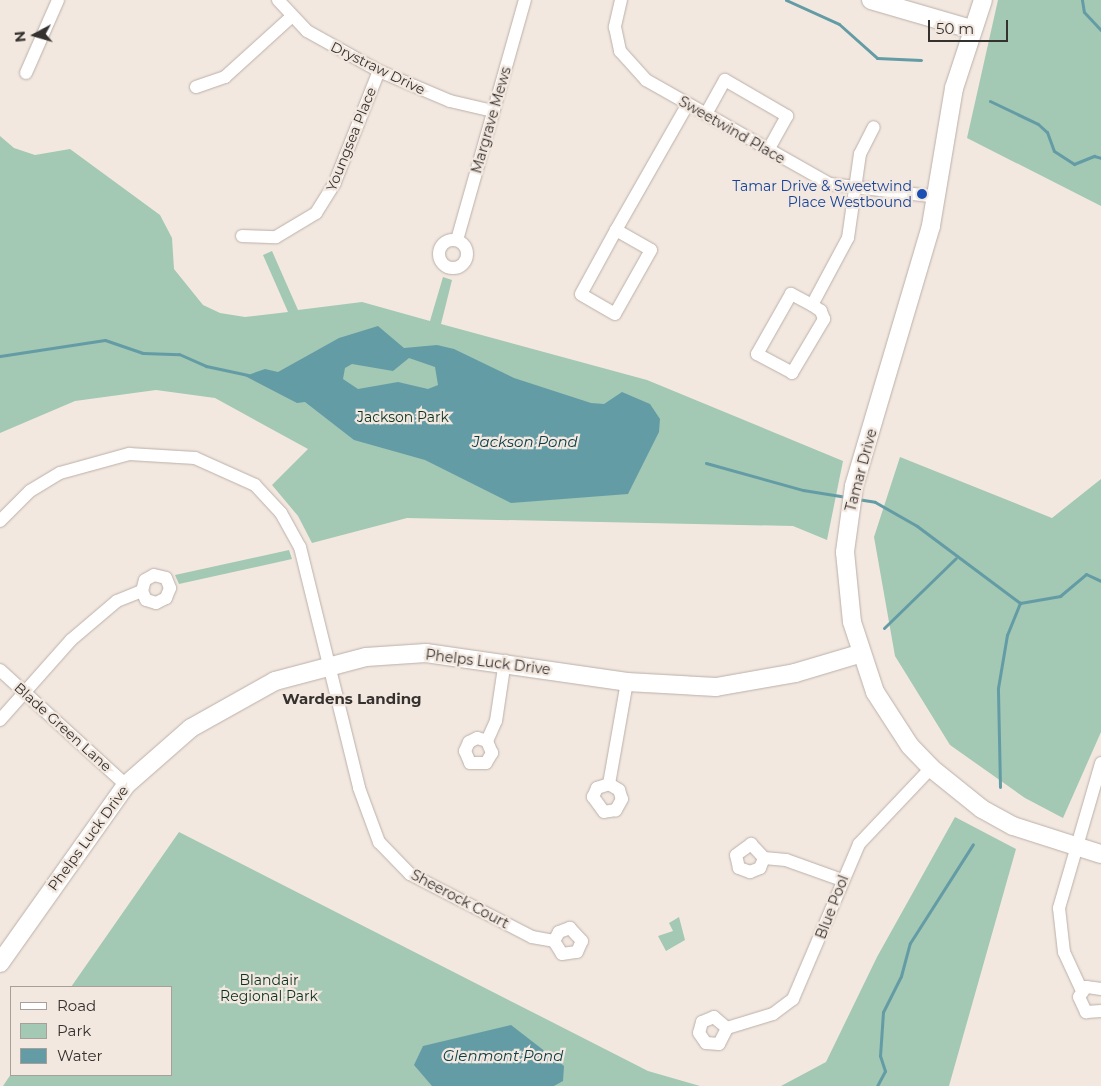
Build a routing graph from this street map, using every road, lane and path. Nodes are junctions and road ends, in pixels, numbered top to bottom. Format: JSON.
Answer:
{"nodes":[{"id":1,"x":58,"y":0,"type":"edge"},
{"id":2,"x":278,"y":0,"type":"edge"},
{"id":3,"x":525,"y":0,"type":"edge"},
{"id":4,"x":621,"y":0,"type":"edge"},
{"id":5,"x":871,"y":0,"type":"edge"},
{"id":6,"x":983,"y":0,"type":"edge"},
{"id":7,"x":290,"y":18,"type":"junction"},
{"id":8,"x":971,"y":29,"type":"junction"},
{"id":9,"x":379,"y":71,"type":"junction"},
{"id":10,"x":26,"y":73,"type":"dead end"},
{"id":11,"x":196,"y":87,"type":"dead end"},
{"id":12,"x":688,"y":104,"type":"junction"},
{"id":13,"x":493,"y":111,"type":"junction"},
{"id":14,"x":706,"y":114,"type":"junction"},
{"id":15,"x":874,"y":127,"type":"dead end"},
{"id":16,"x":768,"y":150,"type":"junction"},
{"id":17,"x":857,"y":188,"type":"junction"},
{"id":18,"x":938,"y":197,"type":"junction"},
{"id":19,"x":616,"y":230,"type":"junction"},
{"id":20,"x":242,"y":236,"type":"dead end"},
{"id":21,"x":457,"y":240,"type":"dead end"},
{"id":22,"x":812,"y":305,"type":"junction"},
{"id":23,"x":0,"y":521,"type":"edge"},
{"id":24,"x":142,"y":591,"type":"dead end"},
{"id":25,"x":859,"y":654,"type":"junction"},
{"id":26,"x":505,"y":661,"type":"junction"},
{"id":27,"x":329,"y":664,"type":"junction"},
{"id":28,"x":0,"y":670,"type":"edge"},
{"id":29,"x":627,"y":682,"type":"junction"},
{"id":30,"x":25,"y":692,"type":"junction"},
{"id":31,"x":0,"y":720,"type":"edge"},
{"id":32,"x":487,"y":741,"type":"dead end"},
{"id":33,"x":1101,"y":763,"type":"edge"},
{"id":34,"x":931,"y":768,"type":"junction"},
{"id":35,"x":609,"y":784,"type":"dead end"},
{"id":36,"x":126,"y":785,"type":"junction"},
{"id":37,"x":1075,"y":847,"type":"junction"},
{"id":38,"x":1101,"y":854,"type":"edge"},
{"id":39,"x":764,"y":858,"type":"dead end"},
{"id":40,"x":842,"y":880,"type":"junction"},
{"id":41,"x":554,"y":941,"type":"dead end"},
{"id":42,"x":0,"y":962,"type":"edge"},
{"id":43,"x":1101,"y":989,"type":"edge"},
{"id":44,"x":1082,"y":990,"type":"junction"},
{"id":45,"x":1101,"y":1011,"type":"edge"},
{"id":46,"x":727,"y":1028,"type":"dead end"}],
"edges":[{"from":1,"to":10,"type":"street"},
{"from":2,"to":7,"type":"street","name":"Drystraw Drive"},
{"from":3,"to":13,"type":"street","name":"Margrave Mews"},
{"from":4,"to":12,"type":"street","name":"Sweetwind Place"},
{"from":5,"to":8,"type":"street"},
{"from":6,"to":8,"type":"street","name":"Tamar Drive"},
{"from":7,"to":9,"type":"street","name":"Drystraw Drive"},
{"from":7,"to":11,"type":"street"},
{"from":8,"to":18,"type":"street","name":"Tamar Drive"},
{"from":9,"to":13,"type":"street","name":"Drystraw Drive"},
{"from":9,"to":20,"type":"street","name":"Youngsea Place"},
{"from":12,"to":14,"type":"street","name":"Sweetwind Place"},
{"from":12,"to":19,"type":"street"},
{"from":13,"to":21,"type":"street","name":"Margrave Mews"},
{"from":14,"to":16,"type":"street","name":"Sweetwind Place"},
{"from":14,"to":16,"type":"street"},
{"from":15,"to":17,"type":"street"},
{"from":16,"to":17,"type":"street","name":"Sweetwind Place"},
{"from":17,"to":18,"type":"street","name":"Sweetwind Place"},
{"from":17,"to":22,"type":"street"},
{"from":18,"to":25,"type":"street","name":"Tamar Drive"},
{"from":19,"to":19,"type":"street"},
{"from":22,"to":22,"type":"street"},
{"from":23,"to":27,"type":"street","name":"Sheerock Court"},
{"from":24,"to":30,"type":"street"},
{"from":25,"to":29,"type":"street","name":"Phelps Luck Drive"},
{"from":25,"to":34,"type":"street","name":"Tamar Drive"},
{"from":26,"to":27,"type":"street","name":"Phelps Luck Drive"},
{"from":26,"to":29,"type":"street","name":"Phelps Luck Drive"},
{"from":26,"to":32,"type":"street"},
{"from":27,"to":36,"type":"street","name":"Phelps Luck Drive"},
{"from":27,"to":41,"type":"street","name":"Sheerock Court"},
{"from":28,"to":30,"type":"street","name":"Blade Green Lane"},
{"from":29,"to":35,"type":"street"},
{"from":30,"to":31,"type":"street"},
{"from":30,"to":36,"type":"street","name":"Blade Green Lane"},
{"from":33,"to":37,"type":"street"},
{"from":34,"to":37,"type":"street","name":"Tamar Drive"},
{"from":34,"to":40,"type":"street","name":"Blue Pool"},
{"from":36,"to":42,"type":"street","name":"Phelps Luck Drive"},
{"from":37,"to":38,"type":"street","name":"Tamar Drive"},
{"from":37,"to":44,"type":"street"},
{"from":39,"to":40,"type":"street"},
{"from":40,"to":46,"type":"street","name":"Blue Pool"},
{"from":43,"to":44,"type":"street"},
{"from":44,"to":45,"type":"street"}]}
